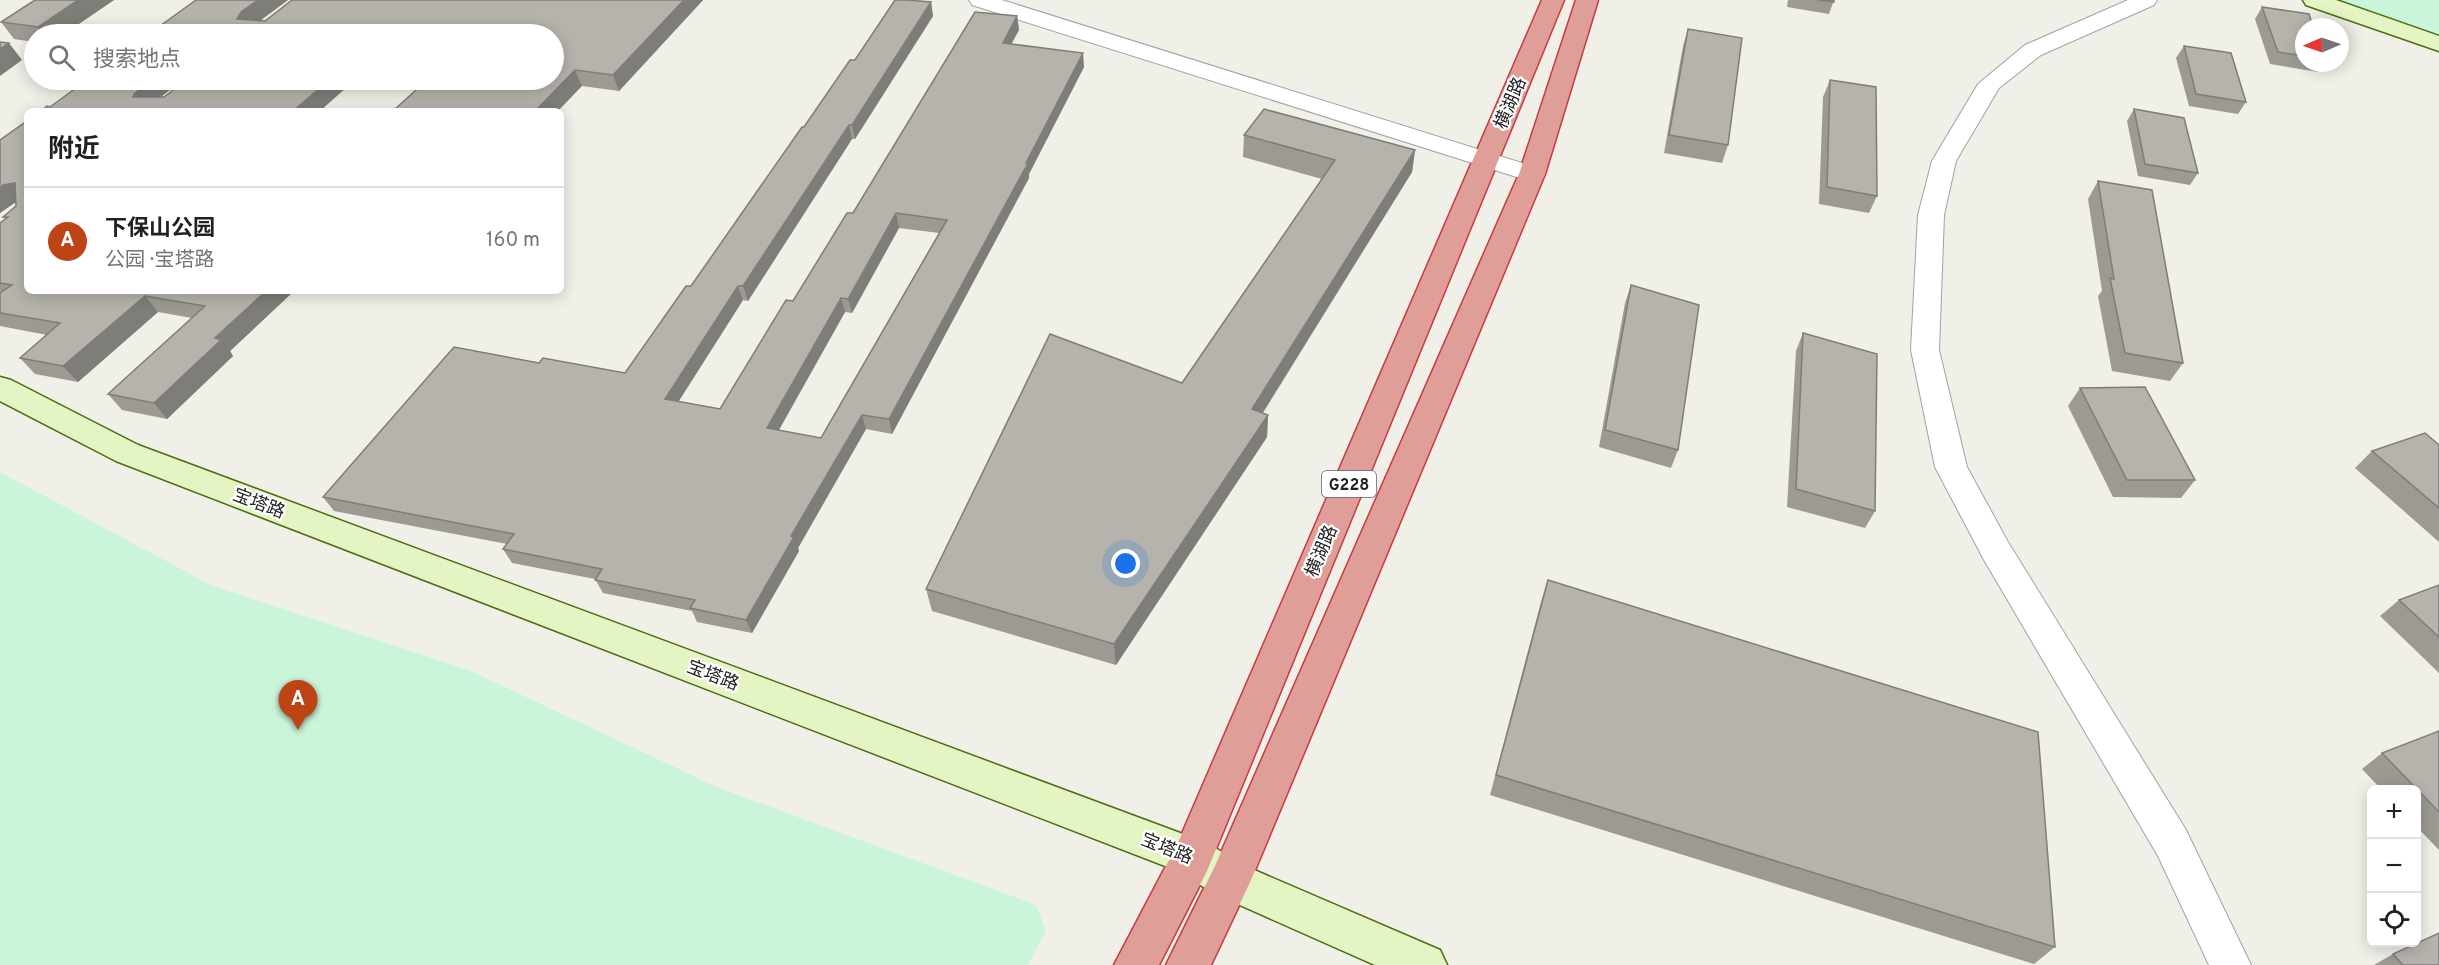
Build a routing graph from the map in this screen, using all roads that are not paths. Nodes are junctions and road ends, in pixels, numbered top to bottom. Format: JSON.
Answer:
{"nodes":[{"id":1,"x":980,"y":0,"type":"edge"},
{"id":2,"x":1553,"y":0,"type":"edge"},
{"id":3,"x":1587,"y":0,"type":"edge"},
{"id":4,"x":2146,"y":0,"type":"edge"},
{"id":5,"x":2314,"y":0,"type":"edge"},
{"id":6,"x":2439,"y":44,"type":"edge"},
{"id":7,"x":1486,"y":160,"type":"junction"},
{"id":8,"x":1532,"y":174,"type":"junction"},
{"id":9,"x":0,"y":388,"type":"edge"},
{"id":10,"x":1192,"y":856,"type":"junction"},
{"id":11,"x":1230,"y":880,"type":"junction"},
{"id":12,"x":1136,"y":965,"type":"edge"},
{"id":13,"x":1188,"y":965,"type":"edge"},
{"id":14,"x":1425,"y":965,"type":"edge"},
{"id":15,"x":2230,"y":965,"type":"edge"}],
"edges":[{"from":1,"to":7,"type":"street"},
{"from":2,"to":7,"type":"highway","name":"横湖路","number":"G228"},
{"from":3,"to":8,"type":"highway","number":"G228"},
{"from":4,"to":15,"type":"street"},
{"from":5,"to":6,"type":"street"},
{"from":7,"to":8,"type":"street"},
{"from":7,"to":10,"type":"highway","name":"横湖路","number":"G228"},
{"from":8,"to":11,"type":"highway","number":"G228"},
{"from":9,"to":10,"type":"street","name":"宝塔路"},
{"from":10,"to":11,"type":"street","name":"宝塔路"},
{"from":10,"to":12,"type":"highway","name":"横湖路","number":"G228"},
{"from":11,"to":13,"type":"highway","number":"G228"},
{"from":11,"to":14,"type":"street","name":"宝塔路"}]}
